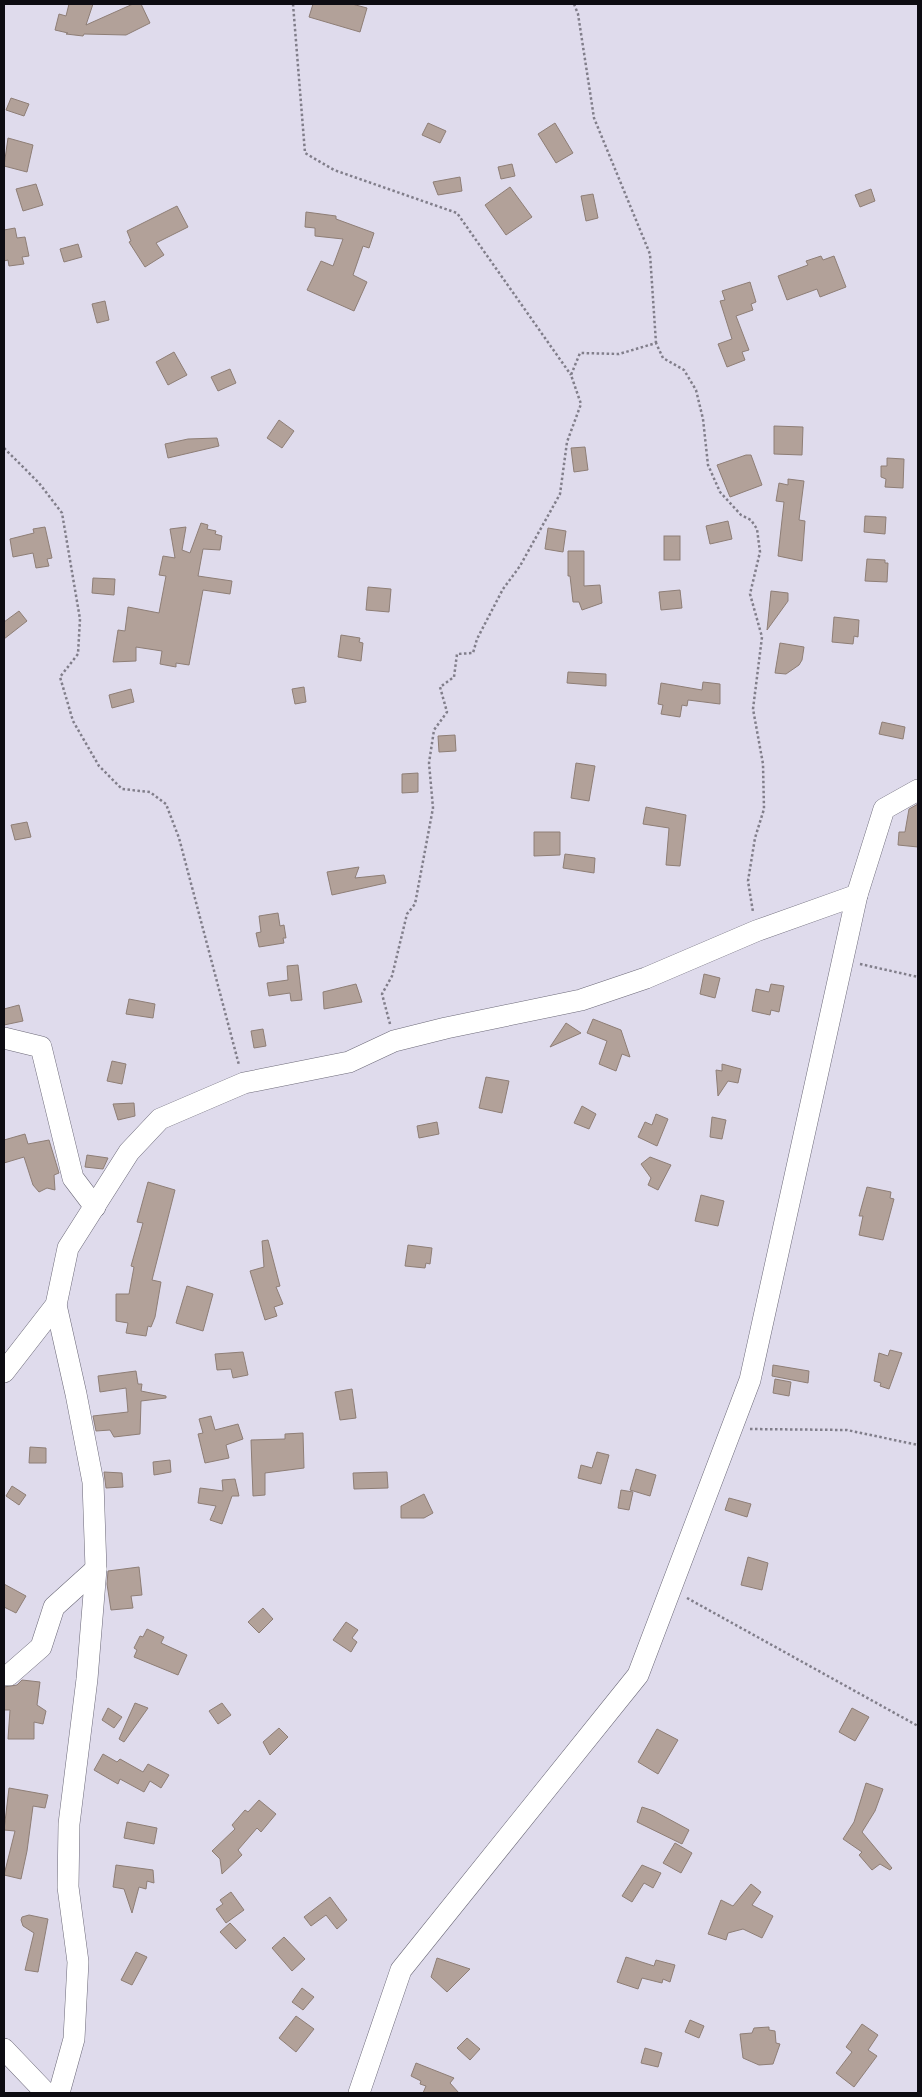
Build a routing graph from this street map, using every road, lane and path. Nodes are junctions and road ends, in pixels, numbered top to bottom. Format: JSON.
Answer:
{"nodes":[{"id":1,"x":293,"y":4,"type":"edge"},
{"id":2,"x":574,"y":4,"type":"edge"},
{"id":3,"x":656,"y":343,"type":"junction"},
{"id":4,"x":572,"y":375,"type":"junction"},
{"id":5,"x":4,"y":448,"type":"edge"},
{"id":6,"x":918,"y":790,"type":"edge"},
{"id":7,"x":857,"y":895,"type":"junction"},
{"id":8,"x":756,"y":930,"type":"junction"},
{"id":9,"x":844,"y":960,"type":"junction"},
{"id":10,"x":918,"y":977,"type":"edge"},
{"id":11,"x":4,"y":1038,"type":"edge"},
{"id":12,"x":394,"y":1041,"type":"junction"},
{"id":13,"x":244,"y":1083,"type":"junction"},
{"id":14,"x":95,"y":1207,"type":"junction"},
{"id":15,"x":56,"y":1305,"type":"junction"},
{"id":16,"x":4,"y":1372,"type":"edge"},
{"id":17,"x":731,"y":1429,"type":"junction"},
{"id":18,"x":918,"y":1445,"type":"edge"},
{"id":19,"x":96,"y":1569,"type":"junction"},
{"id":20,"x":670,"y":1589,"type":"junction"},
{"id":21,"x":4,"y":1675,"type":"edge"},
{"id":22,"x":918,"y":1726,"type":"edge"},
{"id":23,"x":4,"y":2049,"type":"edge"},
{"id":24,"x":46,"y":2093,"type":"edge"},
{"id":25,"x":59,"y":2093,"type":"edge"},
{"id":26,"x":359,"y":2093,"type":"edge"}],
"edges":[{"from":1,"to":4,"type":"path"},
{"from":2,"to":3,"type":"path"},
{"from":3,"to":4,"type":"path"},
{"from":3,"to":8,"type":"path"},
{"from":4,"to":12,"type":"path"},
{"from":5,"to":13,"type":"path"},
{"from":6,"to":7,"type":"street"},
{"from":7,"to":8,"type":"street"},
{"from":7,"to":9,"type":"street"},
{"from":8,"to":12,"type":"street"},
{"from":9,"to":10,"type":"path"},
{"from":9,"to":17,"type":"street"},
{"from":11,"to":14,"type":"street"},
{"from":12,"to":13,"type":"street"},
{"from":13,"to":14,"type":"street"},
{"from":14,"to":15,"type":"street"},
{"from":15,"to":16,"type":"street"},
{"from":15,"to":19,"type":"street"},
{"from":17,"to":18,"type":"path"},
{"from":17,"to":20,"type":"street"},
{"from":19,"to":21,"type":"street"},
{"from":19,"to":25,"type":"street"},
{"from":20,"to":22,"type":"path"},
{"from":20,"to":26,"type":"street"},
{"from":23,"to":24,"type":"street"}]}
